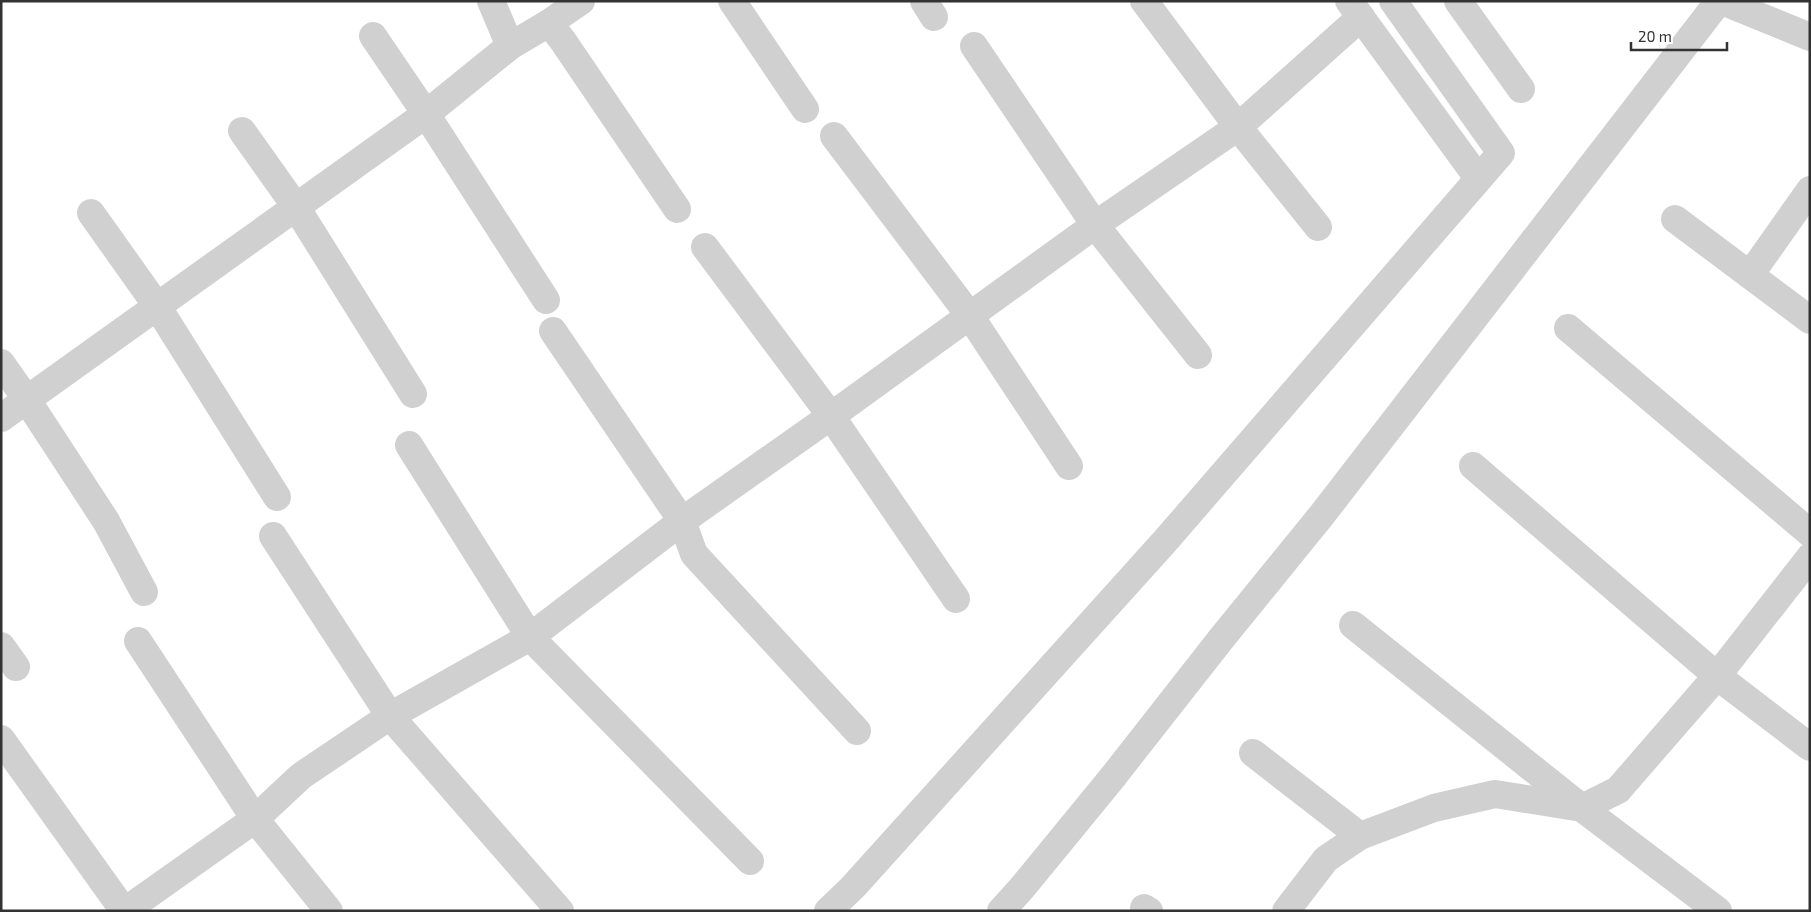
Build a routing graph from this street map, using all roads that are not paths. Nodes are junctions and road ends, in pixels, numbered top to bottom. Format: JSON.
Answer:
{"nodes":[{"id":1,"x":491,"y":1,"type":"edge"},
{"id":2,"x":581,"y":1,"type":"edge"},
{"id":3,"x":732,"y":1,"type":"edge"},
{"id":4,"x":1144,"y":1,"type":"edge"},
{"id":5,"x":1393,"y":1,"type":"edge"},
{"id":6,"x":1458,"y":1,"type":"edge"},
{"id":7,"x":1721,"y":1,"type":"edge"},
{"id":8,"x":1355,"y":9,"type":"edge"},
{"id":9,"x":549,"y":24,"type":"junction"},
{"id":10,"x":373,"y":36,"type":"dead end"},
{"id":11,"x":1810,"y":37,"type":"edge"},
{"id":12,"x":510,"y":46,"type":"junction"},
{"id":13,"x":974,"y":46,"type":"dead end"},
{"id":14,"x":1520,"y":89,"type":"dead end"},
{"id":15,"x":806,"y":109,"type":"dead end"},
{"id":16,"x":426,"y":114,"type":"junction"},
{"id":17,"x":1238,"y":126,"type":"junction"},
{"id":18,"x":242,"y":131,"type":"dead end"},
{"id":19,"x":834,"y":136,"type":"dead end"},
{"id":20,"x":1478,"y":178,"type":"junction"},
{"id":21,"x":1810,"y":190,"type":"edge"},
{"id":22,"x":296,"y":207,"type":"junction"},
{"id":23,"x":677,"y":209,"type":"dead end"},
{"id":24,"x":91,"y":213,"type":"dead end"},
{"id":25,"x":1675,"y":219,"type":"dead end"},
{"id":26,"x":1095,"y":225,"type":"junction"},
{"id":27,"x":1318,"y":227,"type":"dead end"},
{"id":28,"x":706,"y":247,"type":"dead end"},
{"id":29,"x":1750,"y":275,"type":"junction"},
{"id":30,"x":546,"y":300,"type":"dead end"},
{"id":31,"x":157,"y":306,"type":"junction"},
{"id":32,"x":970,"y":316,"type":"junction"},
{"id":33,"x":1810,"y":320,"type":"edge"},
{"id":34,"x":1568,"y":328,"type":"dead end"},
{"id":35,"x":553,"y":331,"type":"dead end"},
{"id":36,"x":1198,"y":355,"type":"dead end"},
{"id":37,"x":1,"y":363,"type":"edge"},
{"id":38,"x":413,"y":394,"type":"dead end"},
{"id":39,"x":27,"y":400,"type":"junction"},
{"id":40,"x":831,"y":416,"type":"junction"},
{"id":41,"x":1,"y":418,"type":"edge"},
{"id":42,"x":409,"y":445,"type":"dead end"},
{"id":43,"x":1069,"y":466,"type":"dead end"},
{"id":44,"x":1473,"y":466,"type":"dead end"},
{"id":45,"x":277,"y":496,"type":"dead end"},
{"id":46,"x":682,"y":521,"type":"junction"},
{"id":47,"x":1810,"y":533,"type":"edge"},
{"id":48,"x":273,"y":536,"type":"dead end"},
{"id":49,"x":1810,"y":556,"type":"edge"},
{"id":50,"x":144,"y":592,"type":"dead end"},
{"id":51,"x":956,"y":599,"type":"dead end"},
{"id":52,"x":1353,"y":625,"type":"dead end"},
{"id":53,"x":530,"y":637,"type":"junction"},
{"id":54,"x":138,"y":642,"type":"dead end"},
{"id":55,"x":1717,"y":676,"type":"junction"},
{"id":56,"x":390,"y":716,"type":"junction"},
{"id":57,"x":857,"y":732,"type":"dead end"},
{"id":58,"x":1,"y":739,"type":"edge"},
{"id":59,"x":1810,"y":747,"type":"edge"},
{"id":60,"x":1253,"y":753,"type":"dead end"},
{"id":61,"x":1582,"y":808,"type":"junction"},
{"id":62,"x":255,"y":819,"type":"junction"},
{"id":63,"x":1360,"y":836,"type":"junction"},
{"id":64,"x":750,"y":861,"type":"dead end"},
{"id":65,"x":125,"y":911,"type":"edge"},
{"id":66,"x":329,"y":911,"type":"edge"},
{"id":67,"x":560,"y":911,"type":"edge"},
{"id":68,"x":828,"y":911,"type":"edge"},
{"id":69,"x":1001,"y":911,"type":"edge"},
{"id":70,"x":1286,"y":911,"type":"edge"},
{"id":71,"x":1718,"y":911,"type":"edge"}],
"edges":[{"from":1,"to":12,"type":"street"},
{"from":2,"to":9,"type":"street"},
{"from":3,"to":15,"type":"street"},
{"from":4,"to":17,"type":"street"},
{"from":5,"to":20,"type":"street"},
{"from":6,"to":14,"type":"street"},
{"from":7,"to":11,"type":"street"},
{"from":7,"to":69,"type":"street"},
{"from":8,"to":17,"type":"street"},
{"from":8,"to":20,"type":"street"},
{"from":9,"to":12,"type":"street"},
{"from":9,"to":23,"type":"street"},
{"from":10,"to":16,"type":"street"},
{"from":12,"to":16,"type":"street"},
{"from":13,"to":26,"type":"street"},
{"from":16,"to":22,"type":"street"},
{"from":16,"to":30,"type":"street"},
{"from":17,"to":26,"type":"street"},
{"from":17,"to":27,"type":"street"},
{"from":18,"to":22,"type":"street"},
{"from":19,"to":32,"type":"street"},
{"from":20,"to":68,"type":"street"},
{"from":21,"to":29,"type":"street"},
{"from":22,"to":31,"type":"street"},
{"from":22,"to":38,"type":"street"},
{"from":24,"to":31,"type":"street"},
{"from":25,"to":29,"type":"street"},
{"from":26,"to":32,"type":"street"},
{"from":26,"to":36,"type":"street"},
{"from":28,"to":40,"type":"street"},
{"from":29,"to":33,"type":"street"},
{"from":31,"to":39,"type":"street"},
{"from":31,"to":45,"type":"street"},
{"from":32,"to":40,"type":"street"},
{"from":32,"to":43,"type":"street"},
{"from":34,"to":47,"type":"street"},
{"from":35,"to":46,"type":"street"},
{"from":37,"to":39,"type":"street"},
{"from":39,"to":41,"type":"street"},
{"from":39,"to":50,"type":"street"},
{"from":40,"to":46,"type":"street"},
{"from":40,"to":51,"type":"street"},
{"from":42,"to":53,"type":"street"},
{"from":44,"to":55,"type":"street"},
{"from":46,"to":53,"type":"street"},
{"from":46,"to":57,"type":"street"},
{"from":48,"to":56,"type":"street"},
{"from":49,"to":55,"type":"street"},
{"from":52,"to":61,"type":"street"},
{"from":53,"to":56,"type":"street"},
{"from":53,"to":64,"type":"street"},
{"from":54,"to":62,"type":"street"},
{"from":55,"to":59,"type":"street"},
{"from":55,"to":61,"type":"street"},
{"from":56,"to":62,"type":"street"},
{"from":56,"to":67,"type":"street"},
{"from":58,"to":65,"type":"street"},
{"from":60,"to":63,"type":"street"},
{"from":61,"to":63,"type":"street"},
{"from":61,"to":71,"type":"street"},
{"from":62,"to":65,"type":"street"},
{"from":62,"to":66,"type":"street"},
{"from":63,"to":70,"type":"street"}]}
